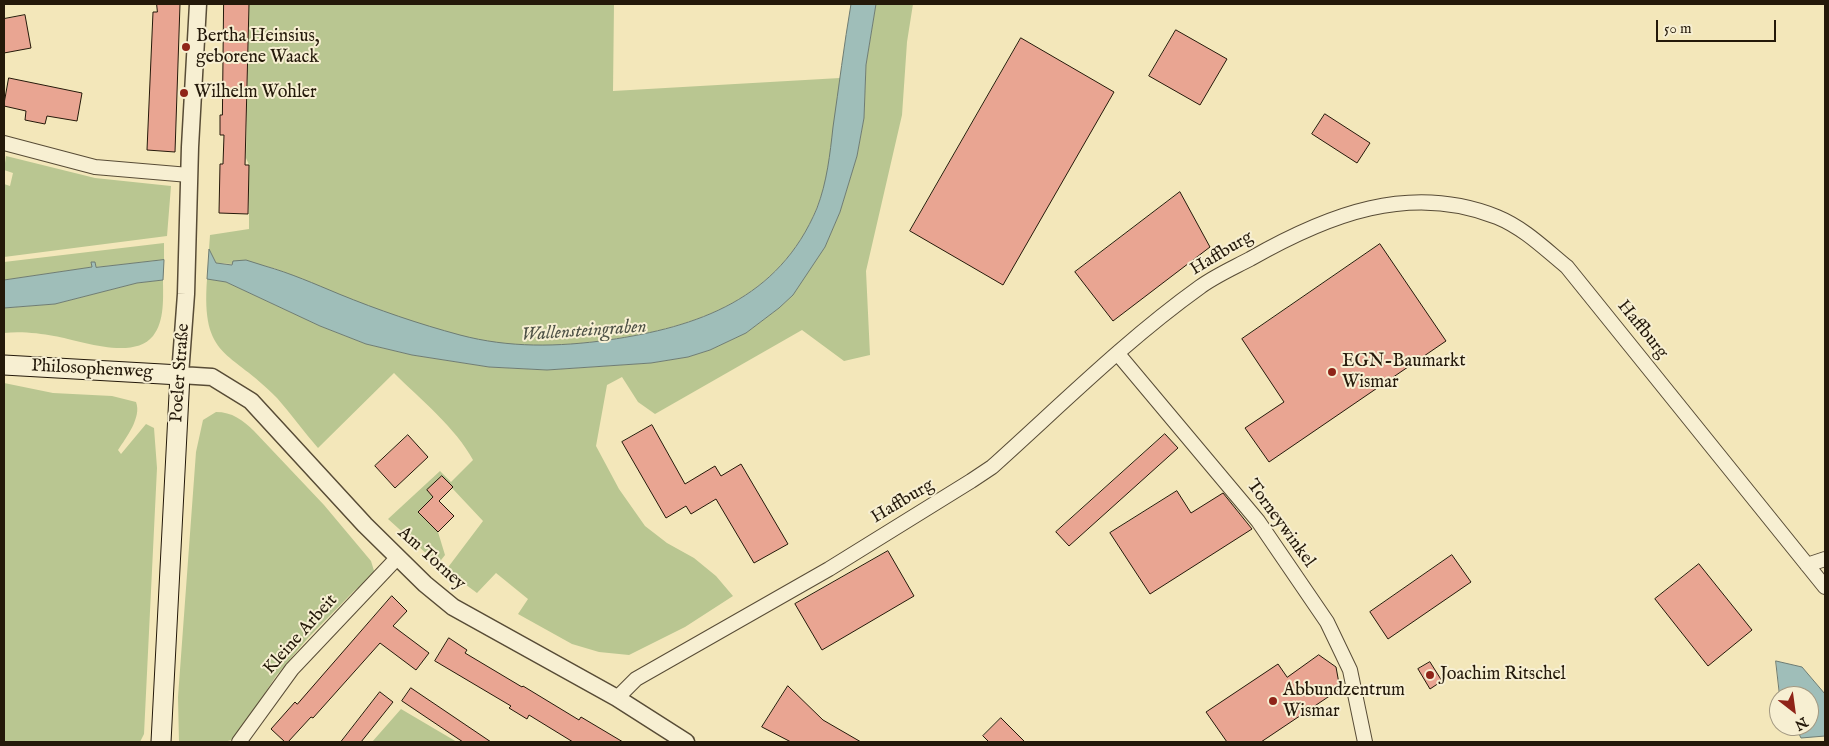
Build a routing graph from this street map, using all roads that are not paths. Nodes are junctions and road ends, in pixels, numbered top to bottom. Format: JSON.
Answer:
{"nodes":[{"id":1,"x":198,"y":4,"type":"edge"},
{"id":2,"x":4,"y":143,"type":"edge"},
{"id":3,"x":190,"y":175,"type":"junction"},
{"id":4,"x":1118,"y":354,"type":"junction"},
{"id":5,"x":4,"y":365,"type":"edge"},
{"id":6,"x":180,"y":375,"type":"junction"},
{"id":7,"x":398,"y":557,"type":"junction"},
{"id":8,"x":1825,"y":559,"type":"edge"},
{"id":9,"x":1807,"y":565,"type":"junction"},
{"id":10,"x":1825,"y":587,"type":"edge"},
{"id":11,"x":617,"y":698,"type":"junction"},
{"id":12,"x":161,"y":742,"type":"edge"},
{"id":13,"x":238,"y":742,"type":"edge"},
{"id":14,"x":686,"y":742,"type":"edge"},
{"id":15,"x":1365,"y":742,"type":"edge"}],
"edges":[{"from":1,"to":3,"type":"street","name":"Poeler Straße"},
{"from":2,"to":3,"type":"street"},
{"from":3,"to":6,"type":"street","name":"Poeler Straße"},
{"from":4,"to":9,"type":"street","name":"Haffburg"},
{"from":4,"to":11,"type":"street","name":"Haffburg"},
{"from":4,"to":15,"type":"street","name":"Torneywinkel"},
{"from":5,"to":6,"type":"main road","name":"Philosophenweg"},
{"from":6,"to":7,"type":"street","name":"Am Torney"},
{"from":6,"to":12,"type":"main road","name":"Poeler Straße"},
{"from":7,"to":11,"type":"street","name":"Am Torney"},
{"from":7,"to":13,"type":"street","name":"Kleine Arbeit"},
{"from":8,"to":9,"type":"street"},
{"from":9,"to":10,"type":"street","name":"Haffburg"},
{"from":11,"to":14,"type":"street","name":"Am Torney"}]}
